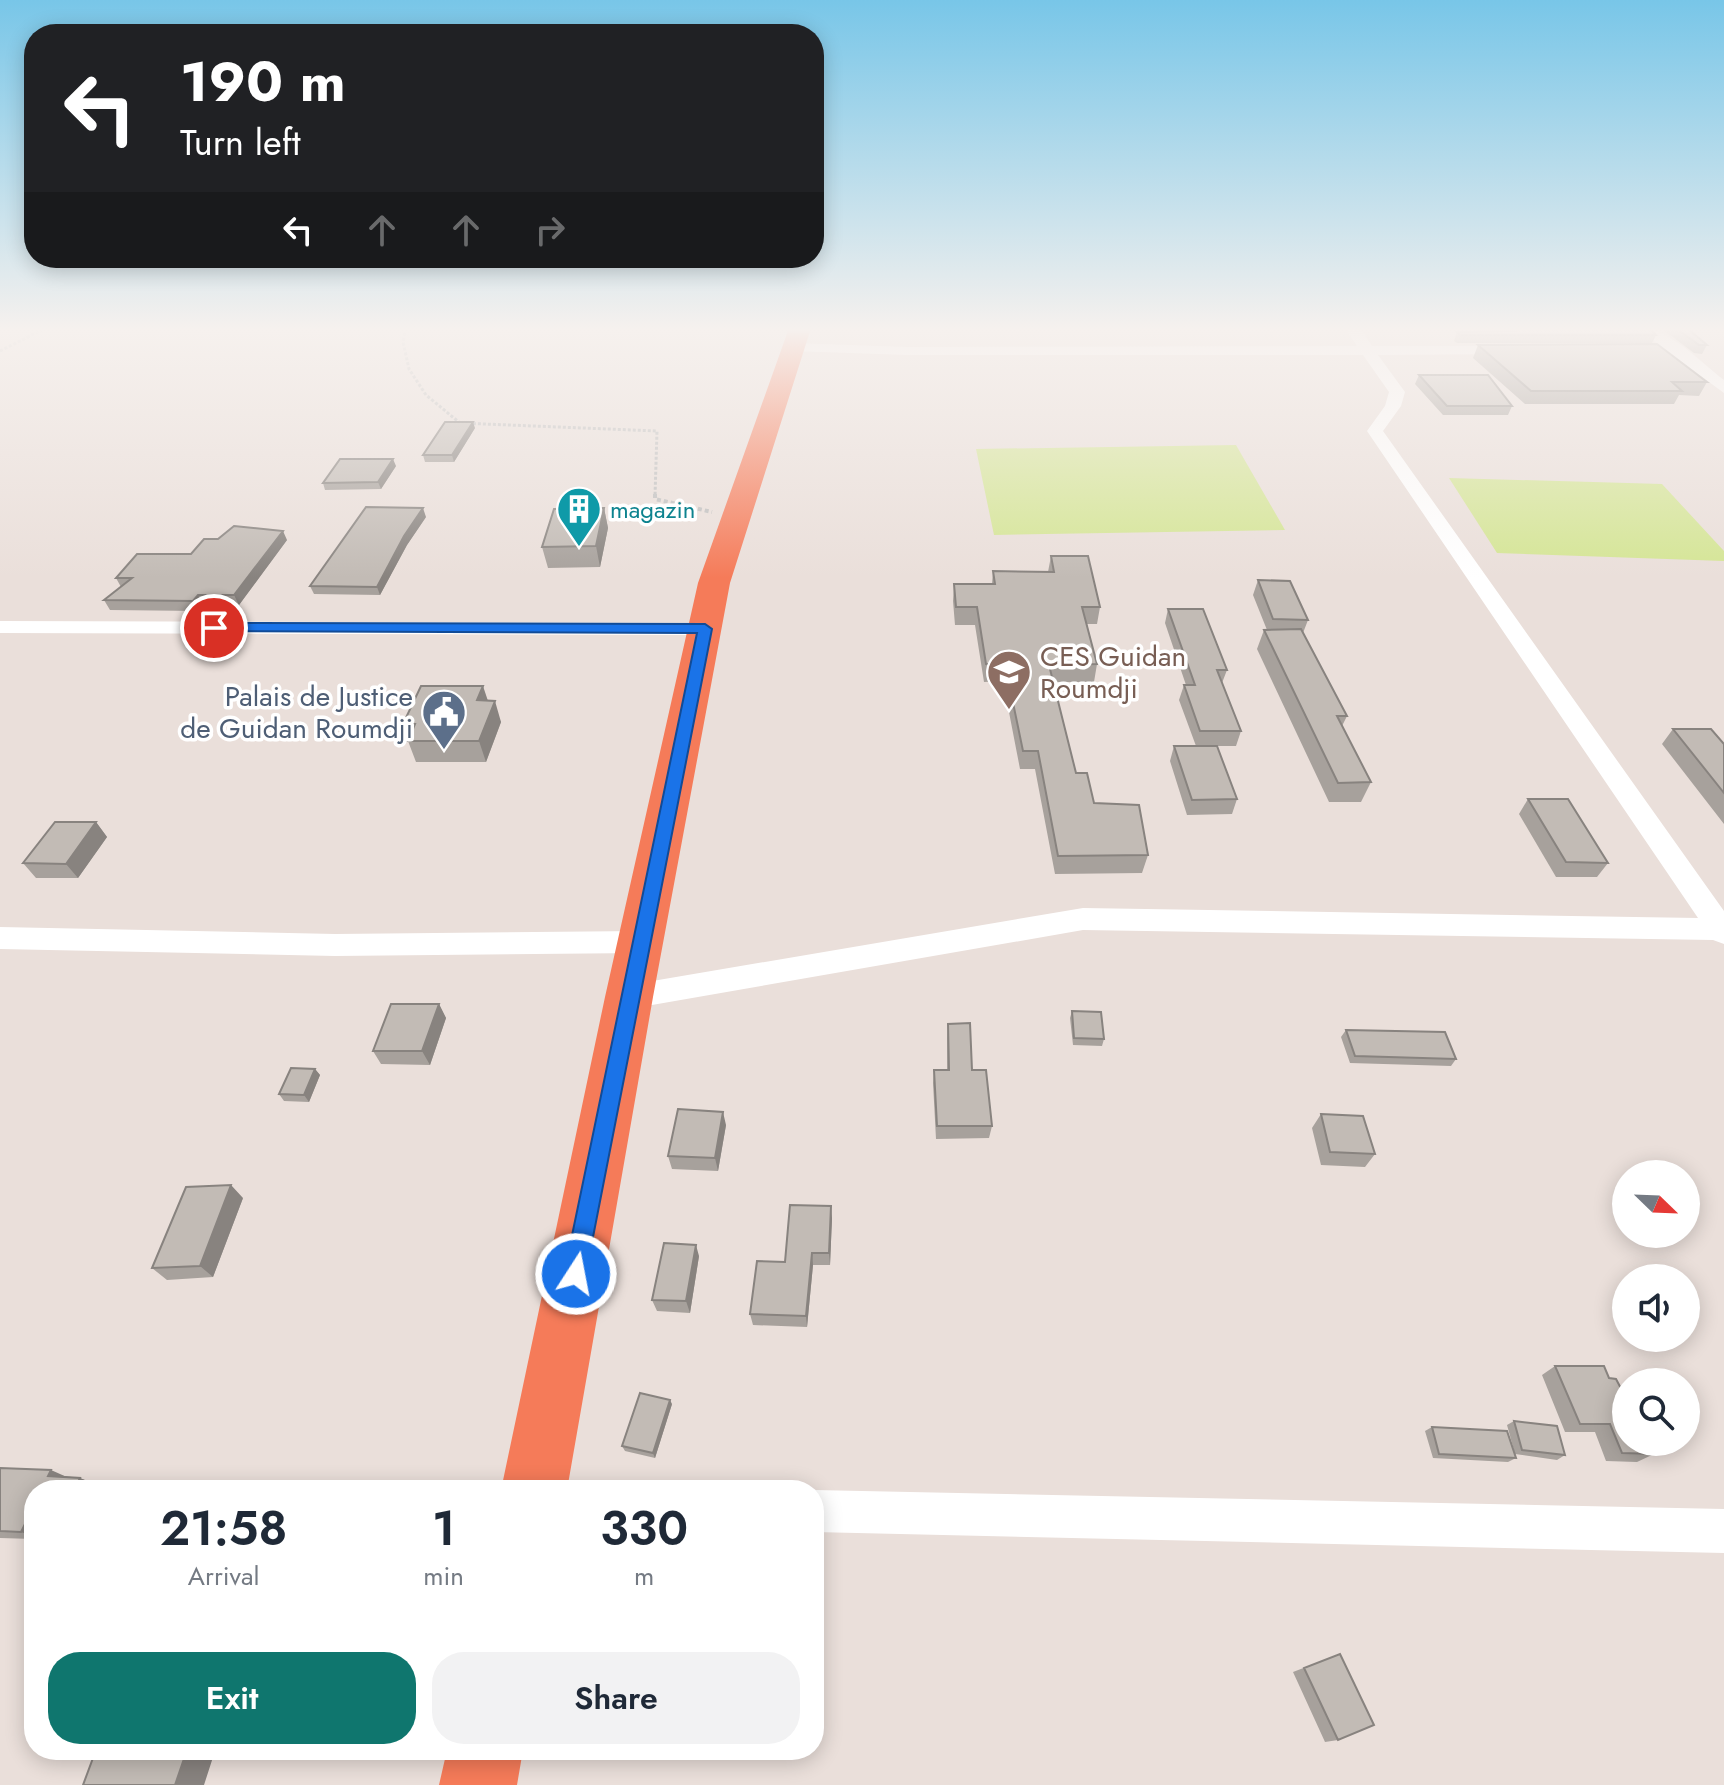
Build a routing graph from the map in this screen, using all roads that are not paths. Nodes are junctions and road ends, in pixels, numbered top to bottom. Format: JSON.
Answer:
{"nodes":[{"id":1,"x":772,"y":411,"type":"edge"},
{"id":2,"x":1389,"y":411,"type":"edge"},
{"id":3,"x":0,"y":627,"type":"edge"},
{"id":4,"x":705,"y":629,"type":"junction"},
{"id":5,"x":1723,"y":930,"type":"edge"},
{"id":6,"x":0,"y":938,"type":"edge"},
{"id":7,"x":640,"y":942,"type":"junction"},
{"id":8,"x":629,"y":997,"type":"junction"},
{"id":9,"x":536,"y":1480,"type":"edge"},
{"id":10,"x":824,"y":1511,"type":"edge"},
{"id":11,"x":1724,"y":1531,"type":"edge"},
{"id":12,"x":483,"y":1760,"type":"edge"},
{"id":13,"x":478,"y":1785,"type":"edge"}],
"edges":[{"from":1,"to":4,"type":"highway"},
{"from":2,"to":5,"type":"street"},
{"from":3,"to":4,"type":"street"},
{"from":4,"to":7,"type":"highway"},
{"from":5,"to":8,"type":"street"},
{"from":6,"to":7,"type":"street"},
{"from":7,"to":8,"type":"highway"},
{"from":8,"to":9,"type":"highway"},
{"from":10,"to":11,"type":"street"},
{"from":12,"to":13,"type":"highway"}]}
